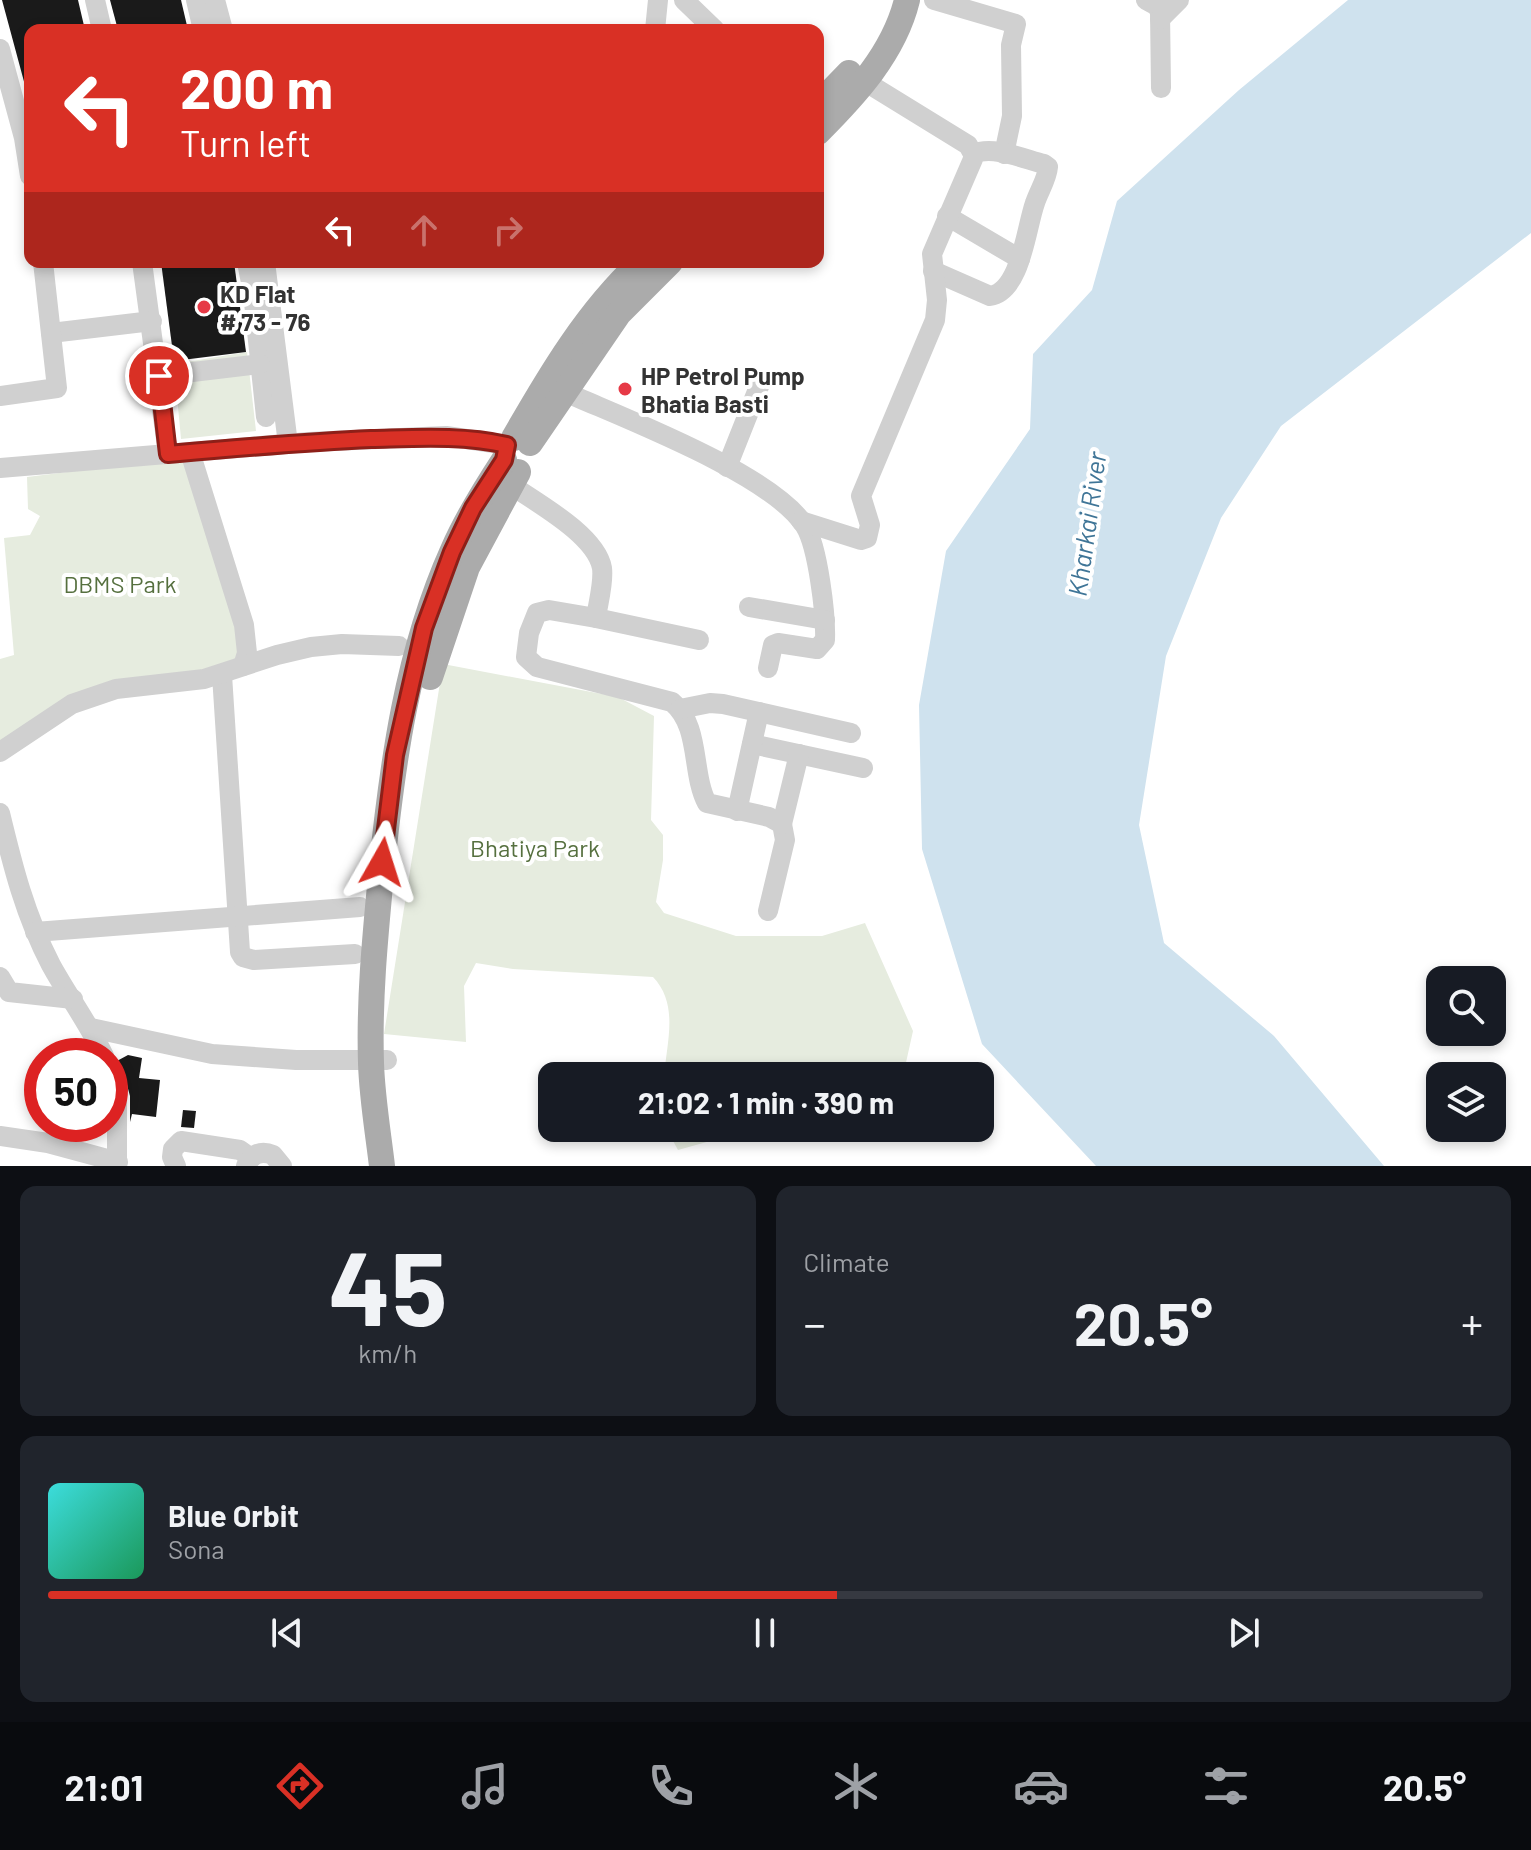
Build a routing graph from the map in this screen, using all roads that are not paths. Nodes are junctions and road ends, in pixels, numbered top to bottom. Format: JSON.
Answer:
{"nodes":[{"id":1,"x":95,"y":0,"type":"edge"},
{"id":2,"x":196,"y":0,"type":"edge"},
{"id":3,"x":215,"y":0,"type":"edge"},
{"id":4,"x":658,"y":0,"type":"edge"},
{"id":5,"x":684,"y":0,"type":"edge"},
{"id":6,"x":889,"y":0,"type":"edge"},
{"id":7,"x":907,"y":0,"type":"edge"},
{"id":8,"x":934,"y":0,"type":"edge"},
{"id":9,"x":1146,"y":0,"type":"edge"},
{"id":10,"x":1179,"y":0,"type":"edge"},
{"id":11,"x":1160,"y":19,"type":"junction"},
{"id":12,"x":101,"y":24,"type":"edge"},
{"id":13,"x":202,"y":24,"type":"edge"},
{"id":14,"x":221,"y":24,"type":"edge"},
{"id":15,"x":656,"y":24,"type":"edge"},
{"id":16,"x":709,"y":24,"type":"edge"},
{"id":17,"x":0,"y":49,"type":"edge"},
{"id":18,"x":864,"y":81,"type":"junction"},
{"id":19,"x":1161,"y":88,"type":"dead end"},
{"id":20,"x":824,"y":99,"type":"edge"},
{"id":21,"x":824,"y":124,"type":"edge"},
{"id":22,"x":24,"y":138,"type":"edge"},
{"id":23,"x":973,"y":154,"type":"junction"},
{"id":24,"x":1004,"y":154,"type":"junction"},
{"id":25,"x":947,"y":216,"type":"junction"},
{"id":26,"x":1020,"y":259,"type":"junction"},
{"id":27,"x":44,"y":268,"type":"edge"},
{"id":28,"x":143,"y":268,"type":"edge"},
{"id":29,"x":248,"y":268,"type":"edge"},
{"id":30,"x":266,"y":268,"type":"edge"},
{"id":31,"x":635,"y":268,"type":"edge"},
{"id":32,"x":664,"y":268,"type":"edge"},
{"id":33,"x":933,"y":271,"type":"junction"},
{"id":34,"x":152,"y":321,"type":"junction"},
{"id":35,"x":51,"y":333,"type":"junction"},
{"id":36,"x":260,"y":364,"type":"junction"},
{"id":37,"x":159,"y":376,"type":"junction"},
{"id":38,"x":760,"y":384,"type":"dead end"},
{"id":39,"x":565,"y":392,"type":"junction"},
{"id":40,"x":0,"y":396,"type":"edge"},
{"id":41,"x":266,"y":417,"type":"dead end"},
{"id":42,"x":288,"y":444,"type":"junction"},
{"id":43,"x":190,"y":452,"type":"junction"},
{"id":44,"x":168,"y":454,"type":"junction"},
{"id":45,"x":514,"y":458,"type":"junction"},
{"id":46,"x":727,"y":467,"type":"junction"},
{"id":47,"x":0,"y":468,"type":"edge"},
{"id":48,"x":801,"y":521,"type":"junction"},
{"id":49,"x":749,"y":607,"type":"dead end"},
{"id":50,"x":596,"y":618,"type":"junction"},
{"id":51,"x":825,"y":620,"type":"junction"},
{"id":52,"x":699,"y":640,"type":"dead end"},
{"id":53,"x":399,"y":646,"type":"dead end"},
{"id":54,"x":243,"y":666,"type":"junction"},
{"id":55,"x":768,"y":668,"type":"dead end"},
{"id":56,"x":222,"y":675,"type":"junction"},
{"id":57,"x":680,"y":709,"type":"junction"},
{"id":58,"x":759,"y":712,"type":"junction"},
{"id":59,"x":851,"y":733,"type":"dead end"},
{"id":60,"x":752,"y":744,"type":"junction"},
{"id":61,"x":0,"y":752,"type":"edge"},
{"id":62,"x":799,"y":754,"type":"junction"},
{"id":63,"x":863,"y":768,"type":"dead end"},
{"id":64,"x":737,"y":811,"type":"junction"},
{"id":65,"x":1,"y":820,"type":"edge"},
{"id":66,"x":782,"y":824,"type":"junction"},
{"id":67,"x":360,"y":907,"type":"dead end"},
{"id":68,"x":768,"y":911,"type":"dead end"},
{"id":69,"x":238,"y":918,"type":"junction"},
{"id":70,"x":35,"y":932,"type":"junction"},
{"id":71,"x":355,"y":954,"type":"dead end"},
{"id":72,"x":0,"y":977,"type":"edge"},
{"id":73,"x":73,"y":999,"type":"junction"},
{"id":74,"x":91,"y":1028,"type":"junction"},
{"id":75,"x":96,"y":1038,"type":"edge"},
{"id":76,"x":379,"y":1060,"type":"junction"},
{"id":77,"x":0,"y":1136,"type":"edge"},
{"id":78,"x":117,"y":1142,"type":"edge"},
{"id":79,"x":249,"y":1162,"type":"edge"},
{"id":80,"x":117,"y":1164,"type":"edge"},
{"id":81,"x":176,"y":1166,"type":"edge"},
{"id":82,"x":282,"y":1166,"type":"edge"},
{"id":83,"x":382,"y":1166,"type":"edge"},
{"id":84,"x":399,"y":1166,"type":"edge"}],
"edges":[{"from":1,"to":12,"type":"street"},
{"from":2,"to":13,"type":"street"},
{"from":3,"to":14,"type":"street"},
{"from":4,"to":15,"type":"street"},
{"from":5,"to":16,"type":"street"},
{"from":6,"to":20,"type":"main road"},
{"from":7,"to":18,"type":"main road"},
{"from":8,"to":24,"type":"street"},
{"from":9,"to":11,"type":"street"},
{"from":10,"to":11,"type":"street"},
{"from":11,"to":19,"type":"street"},
{"from":17,"to":22,"type":"street"},
{"from":18,"to":21,"type":"main road"},
{"from":18,"to":23,"type":"street"},
{"from":23,"to":24,"type":"street"},
{"from":23,"to":25,"type":"street"},
{"from":24,"to":26,"type":"street"},
{"from":25,"to":26,"type":"street"},
{"from":25,"to":33,"type":"street"},
{"from":26,"to":33,"type":"street"},
{"from":27,"to":35,"type":"street"},
{"from":28,"to":34,"type":"street"},
{"from":29,"to":36,"type":"street"},
{"from":30,"to":42,"type":"street"},
{"from":31,"to":45,"type":"main road"},
{"from":32,"to":39,"type":"main road"},
{"from":33,"to":48,"type":"street"},
{"from":34,"to":35,"type":"street"},
{"from":34,"to":37,"type":"street"},
{"from":35,"to":40,"type":"street"},
{"from":36,"to":37,"type":"street"},
{"from":36,"to":41,"type":"street"},
{"from":37,"to":44,"type":"street"},
{"from":38,"to":46,"type":"street"},
{"from":39,"to":45,"type":"main road"},
{"from":39,"to":46,"type":"street"},
{"from":42,"to":43,"type":"street"},
{"from":42,"to":45,"type":"street"},
{"from":43,"to":44,"type":"street"},
{"from":43,"to":54,"type":"street"},
{"from":44,"to":47,"type":"street"},
{"from":45,"to":50,"type":"street"},
{"from":45,"to":76,"type":"main road"},
{"from":46,"to":48,"type":"street"},
{"from":48,"to":51,"type":"street"},
{"from":49,"to":51,"type":"street"},
{"from":50,"to":52,"type":"street"},
{"from":50,"to":57,"type":"street"},
{"from":51,"to":55,"type":"street"},
{"from":53,"to":54,"type":"street"},
{"from":54,"to":56,"type":"street"},
{"from":56,"to":61,"type":"street"},
{"from":56,"to":69,"type":"street"},
{"from":57,"to":58,"type":"street"},
{"from":57,"to":64,"type":"street"},
{"from":58,"to":59,"type":"street"},
{"from":58,"to":60,"type":"street"},
{"from":60,"to":62,"type":"street"},
{"from":60,"to":64,"type":"street"},
{"from":62,"to":63,"type":"street"},
{"from":62,"to":66,"type":"street"},
{"from":64,"to":66,"type":"street"},
{"from":65,"to":70,"type":"street"},
{"from":66,"to":68,"type":"street"},
{"from":67,"to":69,"type":"street"},
{"from":69,"to":70,"type":"street"},
{"from":69,"to":71,"type":"street"},
{"from":70,"to":73,"type":"street"},
{"from":72,"to":73,"type":"street"},
{"from":73,"to":74,"type":"street"},
{"from":74,"to":75,"type":"street"},
{"from":74,"to":76,"type":"street"},
{"from":76,"to":83,"type":"main road"},
{"from":76,"to":84,"type":"main road"},
{"from":77,"to":80,"type":"street"},
{"from":78,"to":80,"type":"street"},
{"from":79,"to":81,"type":"street"},
{"from":79,"to":82,"type":"street"}]}
